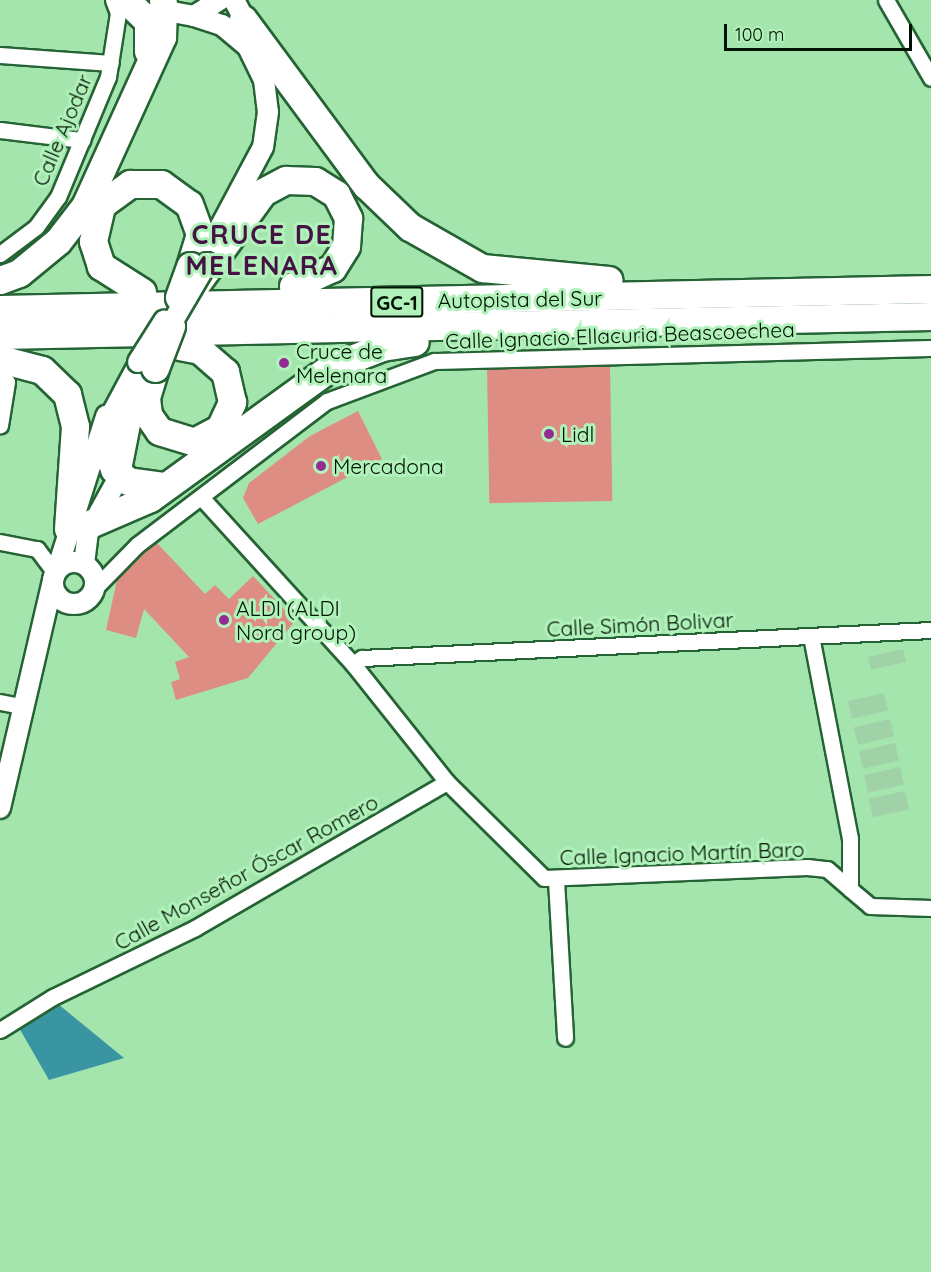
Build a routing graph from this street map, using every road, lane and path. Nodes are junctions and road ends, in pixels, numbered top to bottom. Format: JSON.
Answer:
{"nodes":[{"id":1,"x":112,"y":0,"type":"edge"},
{"id":2,"x":126,"y":0,"type":"edge"},
{"id":3,"x":220,"y":0,"type":"edge"},
{"id":4,"x":886,"y":0,"type":"edge"},
{"id":5,"x":161,"y":2,"type":"edge"},
{"id":6,"x":239,"y":10,"type":"edge"},
{"id":7,"x":194,"y":16,"type":"junction"},
{"id":8,"x":0,"y":55,"type":"edge"},
{"id":9,"x":111,"y":63,"type":"junction"},
{"id":10,"x":931,"y":78,"type":"edge"},
{"id":11,"x":131,"y":113,"type":"junction"},
{"id":12,"x":0,"y":130,"type":"edge"},
{"id":13,"x":82,"y":140,"type":"junction"},
{"id":14,"x":0,"y":254,"type":"edge"},
{"id":15,"x":198,"y":273,"type":"junction"},
{"id":16,"x":0,"y":280,"type":"edge"},
{"id":17,"x":608,"y":280,"type":"junction"},
{"id":18,"x":293,"y":286,"type":"junction"},
{"id":19,"x":931,"y":289,"type":"edge"},
{"id":20,"x":142,"y":292,"type":"junction"},
{"id":21,"x":794,"y":292,"type":"junction"},
{"id":22,"x":0,"y":296,"type":"edge"},
{"id":23,"x":0,"y":309,"type":"edge"},
{"id":24,"x":931,"y":316,"type":"edge"},
{"id":25,"x":611,"y":324,"type":"junction"},
{"id":26,"x":171,"y":331,"type":"junction"},
{"id":27,"x":0,"y":335,"type":"edge"},
{"id":28,"x":422,"y":341,"type":"junction"},
{"id":29,"x":931,"y":348,"type":"edge"},
{"id":30,"x":1,"y":363,"type":"edge"},
{"id":31,"x":145,"y":364,"type":"junction"},
{"id":32,"x":0,"y":425,"type":"edge"},
{"id":33,"x":120,"y":475,"type":"junction"},
{"id":34,"x":165,"y":486,"type":"junction"},
{"id":35,"x":201,"y":497,"type":"junction"},
{"id":36,"x":80,"y":526,"type":"junction"},
{"id":37,"x":0,"y":542,"type":"edge"},
{"id":38,"x":120,"y":560,"type":"junction"},
{"id":39,"x":87,"y":566,"type":"junction"},
{"id":40,"x":55,"y":573,"type":"junction"},
{"id":41,"x":93,"y":590,"type":"junction"},
{"id":42,"x":69,"y":603,"type":"junction"},
{"id":43,"x":40,"y":619,"type":"junction"},
{"id":44,"x":931,"y":630,"type":"edge"},
{"id":45,"x":812,"y":636,"type":"junction"},
{"id":46,"x":353,"y":664,"type":"junction"},
{"id":47,"x":0,"y":702,"type":"edge"},
{"id":48,"x":21,"y":706,"type":"junction"},
{"id":49,"x":447,"y":782,"type":"junction"},
{"id":50,"x":0,"y":808,"type":"edge"},
{"id":51,"x":550,"y":879,"type":"junction"},
{"id":52,"x":850,"y":889,"type":"junction"},
{"id":53,"x":931,"y":909,"type":"edge"},
{"id":54,"x":0,"y":1030,"type":"edge"},
{"id":55,"x":565,"y":1038,"type":"dead end"}],
"edges":[{"from":1,"to":9,"type":"street","name":"Calle Ajodar"},
{"from":2,"to":11,"type":"highway"},
{"from":3,"to":7,"type":"street"},
{"from":4,"to":10,"type":"street"},
{"from":5,"to":7,"type":"street"},
{"from":5,"to":11,"type":"highway"},
{"from":6,"to":15,"type":"street"},
{"from":6,"to":17,"type":"highway"},
{"from":7,"to":15,"type":"street"},
{"from":8,"to":9,"type":"street"},
{"from":9,"to":13,"type":"street","name":"Calle Ajodar"},
{"from":11,"to":16,"type":"highway"},
{"from":12,"to":13,"type":"street"},
{"from":13,"to":14,"type":"street","name":"Calle Ajodar"},
{"from":15,"to":18,"type":"highway"},
{"from":15,"to":20,"type":"highway"},
{"from":15,"to":26,"type":"street"},
{"from":17,"to":18,"type":"highway"},
{"from":17,"to":21,"type":"highway"},
{"from":18,"to":20,"type":"highway"},
{"from":19,"to":21,"type":"highway","name":"Autopista del Sur","number":"GC-1"},
{"from":20,"to":22,"type":"highway"},
{"from":21,"to":23,"type":"highway","name":"Autopista del Sur","number":"GC-1"},
{"from":24,"to":25,"type":"highway","name":"Autopista del Sur","number":"GC-1"},
{"from":25,"to":27,"type":"highway","name":"Autopista del Sur","number":"GC-1"},
{"from":25,"to":28,"type":"highway"},
{"from":26,"to":28,"type":"highway"},
{"from":26,"to":30,"type":"highway"},
{"from":26,"to":31,"type":"highway","bridge":true},
{"from":26,"to":31,"type":"highway"},
{"from":28,"to":34,"type":"highway"},
{"from":29,"to":35,"type":"street","name":"Calle Ignacio Ellacuria Beascoechea"},
{"from":30,"to":32,"type":"street"},
{"from":30,"to":36,"type":"highway"},
{"from":31,"to":33,"type":"highway"},
{"from":31,"to":36,"type":"street"},
{"from":33,"to":34,"type":"highway"},
{"from":33,"to":36,"type":"street"},
{"from":34,"to":36,"type":"highway"},
{"from":35,"to":38,"type":"street","name":"Calle Ignacio Ellacuria Beascoechea"},
{"from":35,"to":46,"type":"street"},
{"from":36,"to":39,"type":"street"},
{"from":36,"to":40,"type":"street"},
{"from":37,"to":40,"type":"street"},
{"from":38,"to":39,"type":"street","name":"Calle Ignacio Ellacuria Beascoechea"},
{"from":38,"to":41,"type":"street","name":"Calle Ignacio Ellacuria Beascoechea"},
{"from":39,"to":40,"type":"street"},
{"from":39,"to":41,"type":"street"},
{"from":40,"to":42,"type":"street"},
{"from":40,"to":43,"type":"street"},
{"from":41,"to":42,"type":"street"},
{"from":42,"to":43,"type":"street"},
{"from":43,"to":48,"type":"street"},
{"from":44,"to":45,"type":"street","name":"Calle Simón Bolivar"},
{"from":45,"to":46,"type":"street","name":"Calle Simón Bolivar"},
{"from":45,"to":52,"type":"street"},
{"from":46,"to":49,"type":"street"},
{"from":47,"to":48,"type":"street"},
{"from":48,"to":50,"type":"street"},
{"from":49,"to":51,"type":"street"},
{"from":49,"to":54,"type":"street","name":"Calle Monseñor Óscar Romero"},
{"from":51,"to":52,"type":"street","name":"Calle Ignacio Martín Baro"},
{"from":51,"to":55,"type":"street"},
{"from":52,"to":53,"type":"street","name":"Calle Ignacio Martín Baro"}]}
